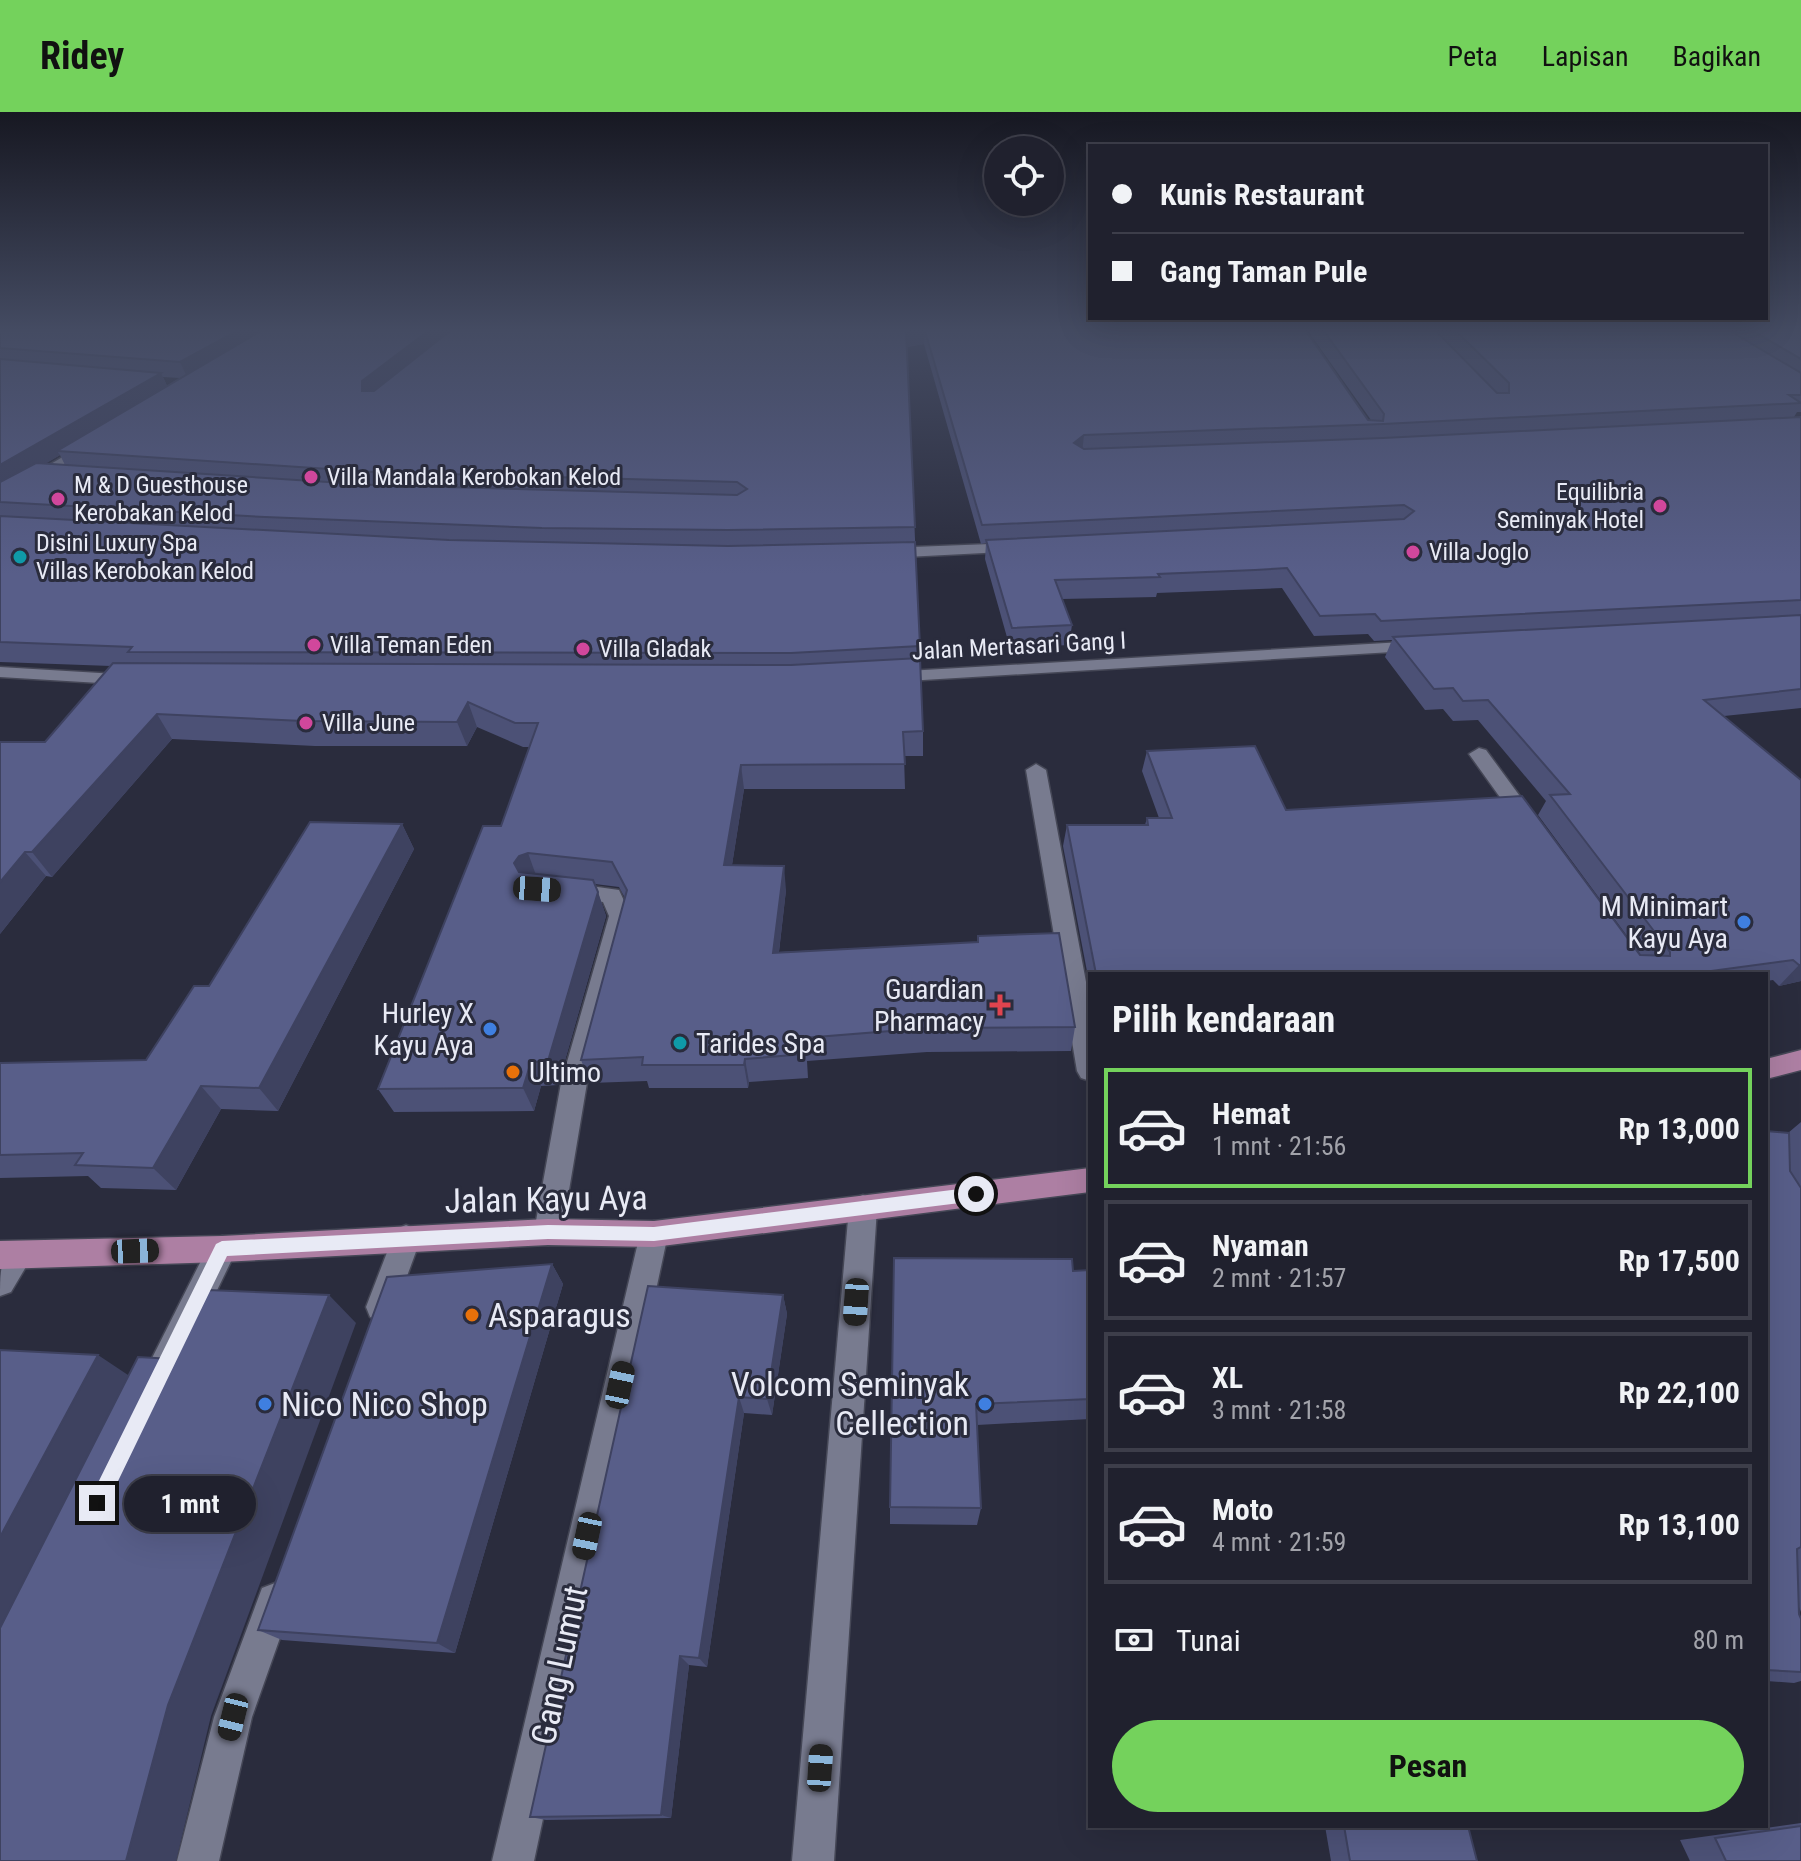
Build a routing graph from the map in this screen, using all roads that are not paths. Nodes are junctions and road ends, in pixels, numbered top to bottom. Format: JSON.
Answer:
{"nodes":[{"id":1,"x":103,"y":439,"type":"edge"},
{"id":2,"x":44,"y":474,"type":"junction"},
{"id":3,"x":75,"y":476,"type":"edge"},
{"id":4,"x":0,"y":500,"type":"edge"},
{"id":5,"x":1034,"y":548,"type":"edge"},
{"id":6,"x":865,"y":554,"type":"edge"},
{"id":7,"x":1446,"y":644,"type":"edge"},
{"id":8,"x":0,"y":672,"type":"edge"},
{"id":9,"x":869,"y":678,"type":"edge"},
{"id":10,"x":152,"y":681,"type":"edge"},
{"id":11,"x":1479,"y":754,"type":"dead end"},
{"id":12,"x":1036,"y":770,"type":"dead end"},
{"id":13,"x":1545,"y":845,"type":"edge"},
{"id":14,"x":552,"y":890,"type":"edge"},
{"id":15,"x":1088,"y":1060,"type":"edge"},
{"id":16,"x":1801,"y":1060,"type":"edge"},
{"id":17,"x":1768,"y":1068,"type":"edge"},
{"id":18,"x":1088,"y":1180,"type":"edge"},
{"id":19,"x":863,"y":1208,"type":"junction"},
{"id":20,"x":548,"y":1232,"type":"junction"},
{"id":21,"x":654,"y":1234,"type":"junction"},
{"id":22,"x":406,"y":1238,"type":"junction"},
{"id":23,"x":222,"y":1249,"type":"junction"},
{"id":24,"x":9,"y":1255,"type":"edge"},
{"id":25,"x":0,"y":1282,"type":"edge"},
{"id":26,"x":369,"y":1339,"type":"edge"},
{"id":27,"x":139,"y":1418,"type":"edge"},
{"id":28,"x":286,"y":1570,"type":"edge"},
{"id":29,"x":198,"y":1861,"type":"edge"},
{"id":30,"x":513,"y":1861,"type":"edge"},
{"id":31,"x":813,"y":1861,"type":"edge"}],
"edges":[{"from":1,"to":2,"type":"street"},
{"from":2,"to":3,"type":"street"},
{"from":2,"to":4,"type":"street"},
{"from":5,"to":6,"type":"street"},
{"from":7,"to":9,"type":"street","name":"Jalan Mertasari Gang I"},
{"from":8,"to":10,"type":"street"},
{"from":11,"to":13,"type":"street"},
{"from":12,"to":15,"type":"street"},
{"from":14,"to":20,"type":"street"},
{"from":16,"to":17,"type":"main road"},
{"from":18,"to":19,"type":"main road","name":"Jalan Kayu Aya"},
{"from":19,"to":21,"type":"main road","name":"Jalan Kayu Aya"},
{"from":19,"to":31,"type":"street"},
{"from":20,"to":21,"type":"main road","name":"Jalan Kayu Aya"},
{"from":20,"to":22,"type":"main road","name":"Jalan Kayu Aya"},
{"from":21,"to":30,"type":"street","name":"Gang Lumut"},
{"from":22,"to":23,"type":"main road","name":"Jalan Kayu Aya"},
{"from":22,"to":26,"type":"street"},
{"from":23,"to":24,"type":"main road","name":"Jalan Kayu Aya"},
{"from":23,"to":27,"type":"street"},
{"from":24,"to":25,"type":"street"},
{"from":28,"to":29,"type":"street"}]}
